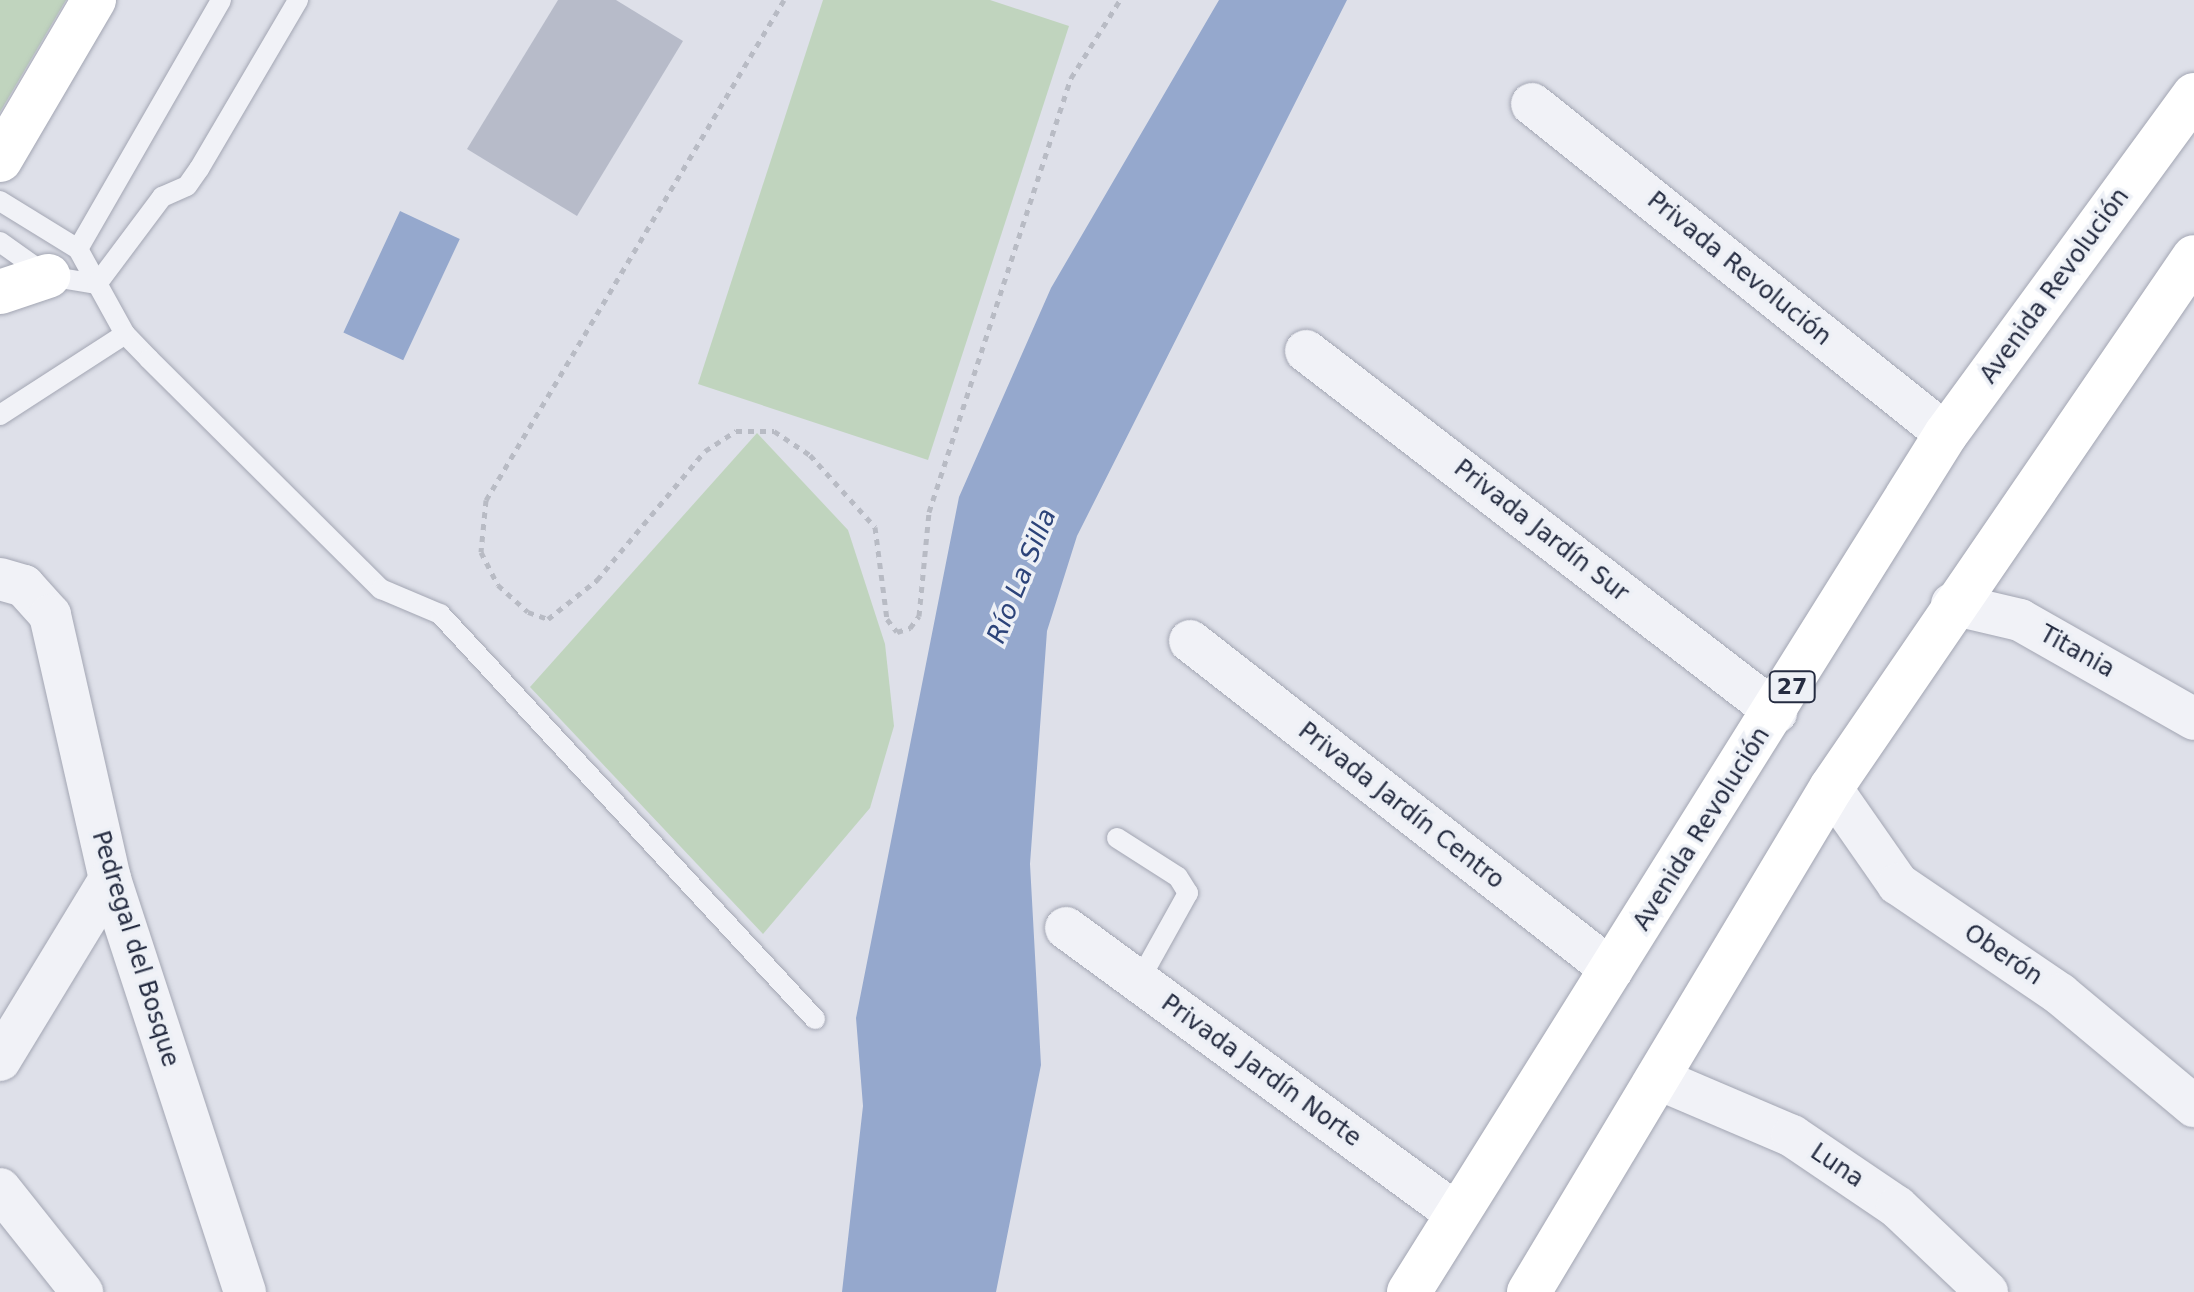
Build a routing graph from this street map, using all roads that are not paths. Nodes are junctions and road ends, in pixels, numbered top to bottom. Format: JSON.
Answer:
{"nodes":[{"id":1,"x":94,"y":0,"type":"edge"},
{"id":2,"x":221,"y":0,"type":"edge"},
{"id":3,"x":298,"y":0,"type":"edge"},
{"id":4,"x":2194,"y":95,"type":"edge"},
{"id":5,"x":1532,"y":104,"type":"dead end"},
{"id":6,"x":0,"y":160,"type":"edge"},
{"id":7,"x":0,"y":201,"type":"edge"},
{"id":8,"x":0,"y":242,"type":"edge"},
{"id":9,"x":63,"y":263,"type":"junction"},
{"id":10,"x":2188,"y":282,"type":"edge"},
{"id":11,"x":97,"y":284,"type":"junction"},
{"id":12,"x":0,"y":292,"type":"edge"},
{"id":13,"x":125,"y":334,"type":"junction"},
{"id":14,"x":1306,"y":351,"type":"dead end"},
{"id":15,"x":0,"y":415,"type":"edge"},
{"id":16,"x":1946,"y":434,"type":"junction"},
{"id":17,"x":0,"y":579,"type":"edge"},
{"id":18,"x":1952,"y":604,"type":"junction"},
{"id":19,"x":1190,"y":641,"type":"dead end"},
{"id":20,"x":1776,"y":712,"type":"junction"},
{"id":21,"x":2194,"y":719,"type":"edge"},
{"id":22,"x":1831,"y":788,"type":"junction"},
{"id":23,"x":1117,"y":838,"type":"dead end"},
{"id":24,"x":110,"y":879,"type":"junction"},
{"id":25,"x":1066,"y":928,"type":"dead end"},
{"id":26,"x":1612,"y":970,"type":"junction"},
{"id":27,"x":1139,"y":981,"type":"junction"},
{"id":28,"x":815,"y":1019,"type":"dead end"},
{"id":29,"x":0,"y":1060,"type":"edge"},
{"id":30,"x":1661,"y":1080,"type":"junction"},
{"id":31,"x":2194,"y":1106,"type":"edge"},
{"id":32,"x":0,"y":1189,"type":"edge"},
{"id":33,"x":1457,"y":1214,"type":"junction"},
{"id":34,"x":82,"y":1292,"type":"edge"},
{"id":35,"x":245,"y":1292,"type":"edge"},
{"id":36,"x":1409,"y":1292,"type":"edge"},
{"id":37,"x":1529,"y":1292,"type":"edge"},
{"id":38,"x":1987,"y":1292,"type":"edge"}],
"edges":[{"from":1,"to":6,"type":"main road"},
{"from":2,"to":9,"type":"lane"},
{"from":3,"to":11,"type":"lane"},
{"from":4,"to":16,"type":"main road","name":"Avenida Revolución","number":"27"},
{"from":5,"to":16,"type":"street","name":"Privada Revolución"},
{"from":7,"to":9,"type":"lane"},
{"from":8,"to":9,"type":"lane"},
{"from":9,"to":11,"type":"lane"},
{"from":9,"to":11,"type":"lane"},
{"from":9,"to":12,"type":"main road"},
{"from":10,"to":18,"type":"main road"},
{"from":11,"to":13,"type":"lane"},
{"from":13,"to":15,"type":"lane"},
{"from":13,"to":28,"type":"lane"},
{"from":14,"to":20,"type":"street","name":"Privada Jardín Sur"},
{"from":16,"to":20,"type":"main road","name":"Avenida Revolución","number":"27"},
{"from":17,"to":24,"type":"street","name":"Pedregal del Bosque"},
{"from":18,"to":21,"type":"street","name":"Titania"},
{"from":18,"to":22,"type":"main road"},
{"from":19,"to":26,"type":"street","name":"Privada Jardín Centro"},
{"from":20,"to":26,"type":"main road","name":"Avenida Revolución","number":"27"},
{"from":22,"to":30,"type":"main road"},
{"from":22,"to":31,"type":"street","name":"Oberón"},
{"from":23,"to":27,"type":"lane"},
{"from":24,"to":29,"type":"street"},
{"from":24,"to":35,"type":"street","name":"Pedregal del Bosque"},
{"from":25,"to":27,"type":"street","name":"Privada Jardín Norte"},
{"from":26,"to":33,"type":"main road","name":"Avenida Revolución","number":"27"},
{"from":27,"to":33,"type":"street","name":"Privada Jardín Norte"},
{"from":30,"to":37,"type":"main road"},
{"from":30,"to":38,"type":"street","name":"Luna"},
{"from":32,"to":34,"type":"street"},
{"from":33,"to":36,"type":"main road","name":"Avenida Revolución","number":"27"}]}
